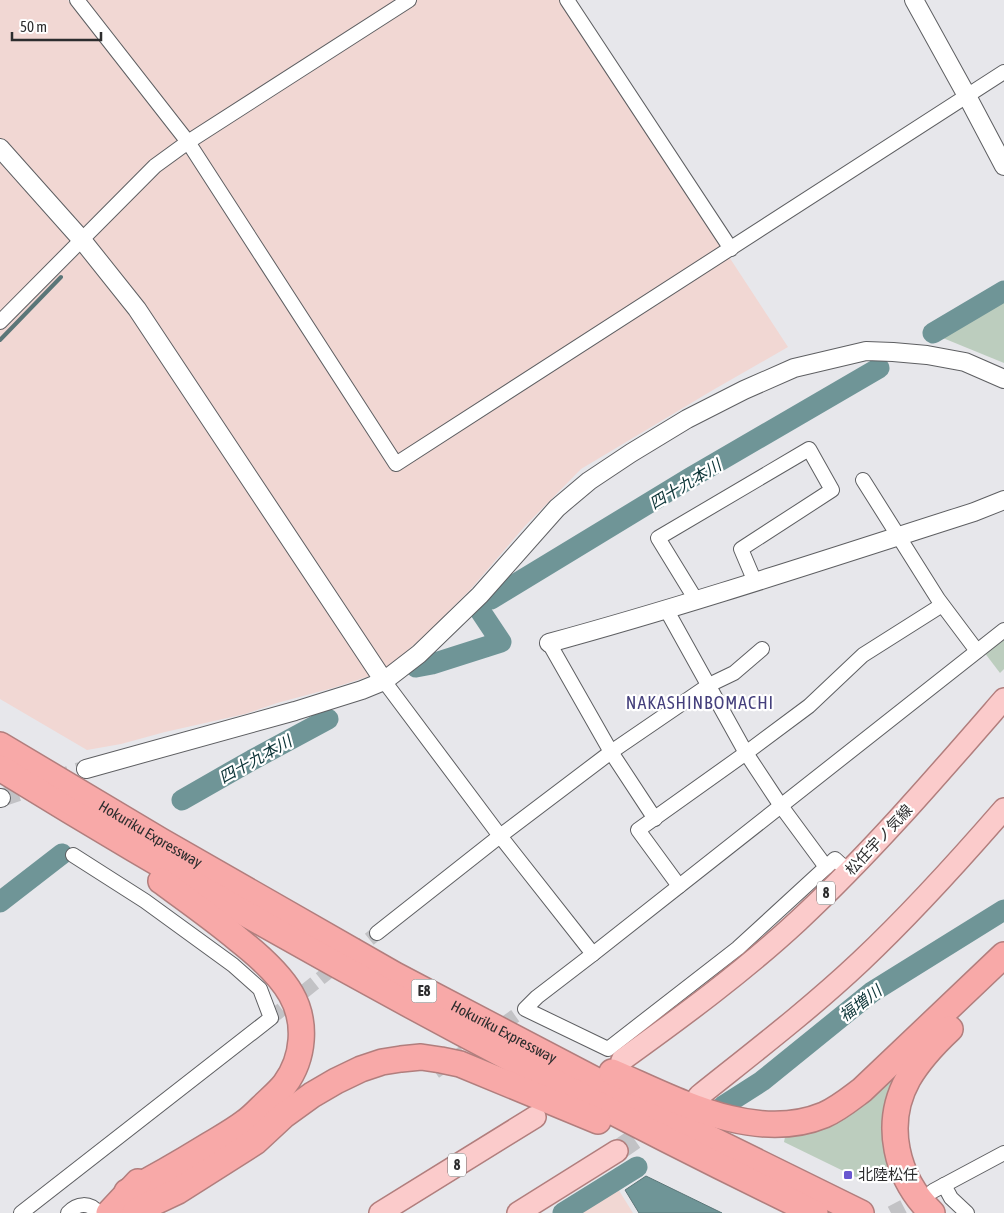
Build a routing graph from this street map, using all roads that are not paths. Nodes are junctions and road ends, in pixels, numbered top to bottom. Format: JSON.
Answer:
{"nodes":[{"id":1,"x":76,"y":0,"type":"edge"},
{"id":2,"x":409,"y":0,"type":"edge"},
{"id":3,"x":567,"y":0,"type":"edge"},
{"id":4,"x":914,"y":0,"type":"edge"},
{"id":5,"x":1004,"y":72,"type":"edge"},
{"id":6,"x":967,"y":96,"type":"junction"},
{"id":7,"x":188,"y":142,"type":"junction"},
{"id":8,"x":0,"y":148,"type":"edge"},
{"id":9,"x":1004,"y":166,"type":"edge"},
{"id":10,"x":82,"y":240,"type":"junction"},
{"id":11,"x":731,"y":249,"type":"junction"},
{"id":12,"x":0,"y":322,"type":"edge"},
{"id":13,"x":1004,"y":379,"type":"edge"},
{"id":14,"x":863,"y":480,"type":"dead end"},
{"id":15,"x":1004,"y":500,"type":"edge"},
{"id":16,"x":898,"y":536,"type":"junction"},
{"id":17,"x":755,"y":582,"type":"junction"},
{"id":18,"x":696,"y":600,"type":"junction"},
{"id":19,"x":942,"y":605,"type":"junction"},
{"id":20,"x":666,"y":609,"type":"junction"},
{"id":21,"x":1004,"y":630,"type":"edge"},
{"id":22,"x":548,"y":643,"type":"joint"},
{"id":23,"x":762,"y":650,"type":"dead end"},
{"id":24,"x":977,"y":651,"type":"junction"},
{"id":25,"x":384,"y":681,"type":"junction"},
{"id":26,"x":708,"y":685,"type":"junction"},
{"id":27,"x":1004,"y":699,"type":"edge"},
{"id":28,"x":0,"y":745,"type":"edge"},
{"id":29,"x":611,"y":752,"type":"junction"},
{"id":30,"x":746,"y":753,"type":"junction"},
{"id":31,"x":0,"y":768,"type":"edge"},
{"id":32,"x":86,"y":769,"type":"tunnel mouth"},
{"id":33,"x":0,"y":790,"type":"edge"},
{"id":34,"x":780,"y":806,"type":"junction"},
{"id":35,"x":1004,"y":809,"type":"edge"},
{"id":36,"x":654,"y":819,"type":"junction"},
{"id":37,"x":500,"y":836,"type":"junction"},
{"id":38,"x":74,"y":855,"type":"dead end"},
{"id":39,"x":826,"y":867,"type":"junction"},
{"id":40,"x":849,"y":872,"type":"junction"},
{"id":41,"x":679,"y":886,"type":"junction"},
{"id":42,"x":377,"y":933,"type":"tunnel mouth"},
{"id":43,"x":593,"y":954,"type":"junction"},
{"id":44,"x":1004,"y":955,"type":"edge"},
{"id":45,"x":395,"y":975,"type":"junction"},
{"id":46,"x":1004,"y":978,"type":"edge"},
{"id":47,"x":622,"y":1060,"type":"dead end"},
{"id":48,"x":699,"y":1096,"type":"dead end"},
{"id":49,"x":277,"y":1107,"type":"junction"},
{"id":50,"x":535,"y":1117,"type":"dead end"},
{"id":51,"x":617,"y":1151,"type":"tunnel mouth"},
{"id":52,"x":1004,"y":1153,"type":"edge"},
{"id":53,"x":936,"y":1196,"type":"edge"},
{"id":54,"x":785,"y":1199,"type":"junction"},
{"id":55,"x":134,"y":1205,"type":"edge"},
{"id":56,"x":21,"y":1213,"type":"edge"},
{"id":57,"x":68,"y":1213,"type":"edge"},
{"id":58,"x":98,"y":1213,"type":"edge"},
{"id":59,"x":109,"y":1213,"type":"edge"},
{"id":60,"x":380,"y":1213,"type":"edge"},
{"id":61,"x":518,"y":1213,"type":"edge"},
{"id":62,"x":815,"y":1213,"type":"edge"},
{"id":63,"x":861,"y":1213,"type":"edge"},
{"id":64,"x":967,"y":1213,"type":"edge"}],
"edges":[{"from":1,"to":7,"type":"street"},
{"from":2,"to":7,"type":"street"},
{"from":3,"to":11,"type":"street"},
{"from":4,"to":6,"type":"street"},
{"from":5,"to":6,"type":"street"},
{"from":6,"to":9,"type":"street"},
{"from":6,"to":11,"type":"street"},
{"from":7,"to":10,"type":"street"},
{"from":7,"to":11,"type":"street"},
{"from":8,"to":10,"type":"street"},
{"from":10,"to":12,"type":"street"},
{"from":10,"to":25,"type":"street"},
{"from":13,"to":25,"type":"street"},
{"from":14,"to":16,"type":"street"},
{"from":15,"to":16,"type":"street"},
{"from":16,"to":17,"type":"street"},
{"from":16,"to":19,"type":"street"},
{"from":17,"to":18,"type":"street"},
{"from":17,"to":18,"type":"street"},
{"from":18,"to":20,"type":"street"},
{"from":19,"to":24,"type":"street"},
{"from":19,"to":30,"type":"street"},
{"from":20,"to":22,"type":"street"},
{"from":20,"to":26,"type":"street"},
{"from":21,"to":24,"type":"street"},
{"from":22,"to":29,"type":"street"},
{"from":23,"to":26,"type":"street"},
{"from":24,"to":34,"type":"street"},
{"from":25,"to":32,"type":"street"},
{"from":25,"to":37,"type":"street"},
{"from":26,"to":29,"type":"street"},
{"from":26,"to":30,"type":"street"},
{"from":27,"to":40,"type":"main road","name":"松任宇ノ気線","number":"8"},
{"from":28,"to":45,"type":"highway","name":"Hokuriku Expressway","number":"E8"},
{"from":29,"to":36,"type":"street"},
{"from":29,"to":37,"type":"street"},
{"from":30,"to":34,"type":"street"},
{"from":30,"to":36,"type":"street"},
{"from":31,"to":54,"type":"highway","name":"Hokuriku Expressway","number":"E8"},
{"from":33,"to":49,"type":"highway"},
{"from":34,"to":39,"type":"street"},
{"from":34,"to":41,"type":"street"},
{"from":35,"to":48,"type":"main road"},
{"from":36,"to":41,"type":"street"},
{"from":37,"to":42,"type":"street"},
{"from":37,"to":43,"type":"street"},
{"from":38,"to":56,"type":"street"},
{"from":39,"to":40,"type":"street"},
{"from":39,"to":43,"type":"street"},
{"from":40,"to":47,"type":"main road","name":"松任宇ノ気線","number":"8"},
{"from":41,"to":43,"type":"street"},
{"from":44,"to":45,"type":"highway"},
{"from":45,"to":63,"type":"highway","name":"Hokuriku Expressway","number":"E8"},
{"from":46,"to":53,"type":"highway"},
{"from":49,"to":54,"type":"highway"},
{"from":49,"to":55,"type":"highway"},
{"from":49,"to":55,"type":"highway"},
{"from":50,"to":60,"type":"main road","number":"8"},
{"from":51,"to":61,"type":"main road"},
{"from":52,"to":53,"type":"street"},
{"from":53,"to":64,"type":"street"},
{"from":54,"to":62,"type":"highway","name":"Hokuriku Expressway","number":"E8"},
{"from":55,"to":59,"type":"highway"},
{"from":57,"to":58,"type":"street"}]}
